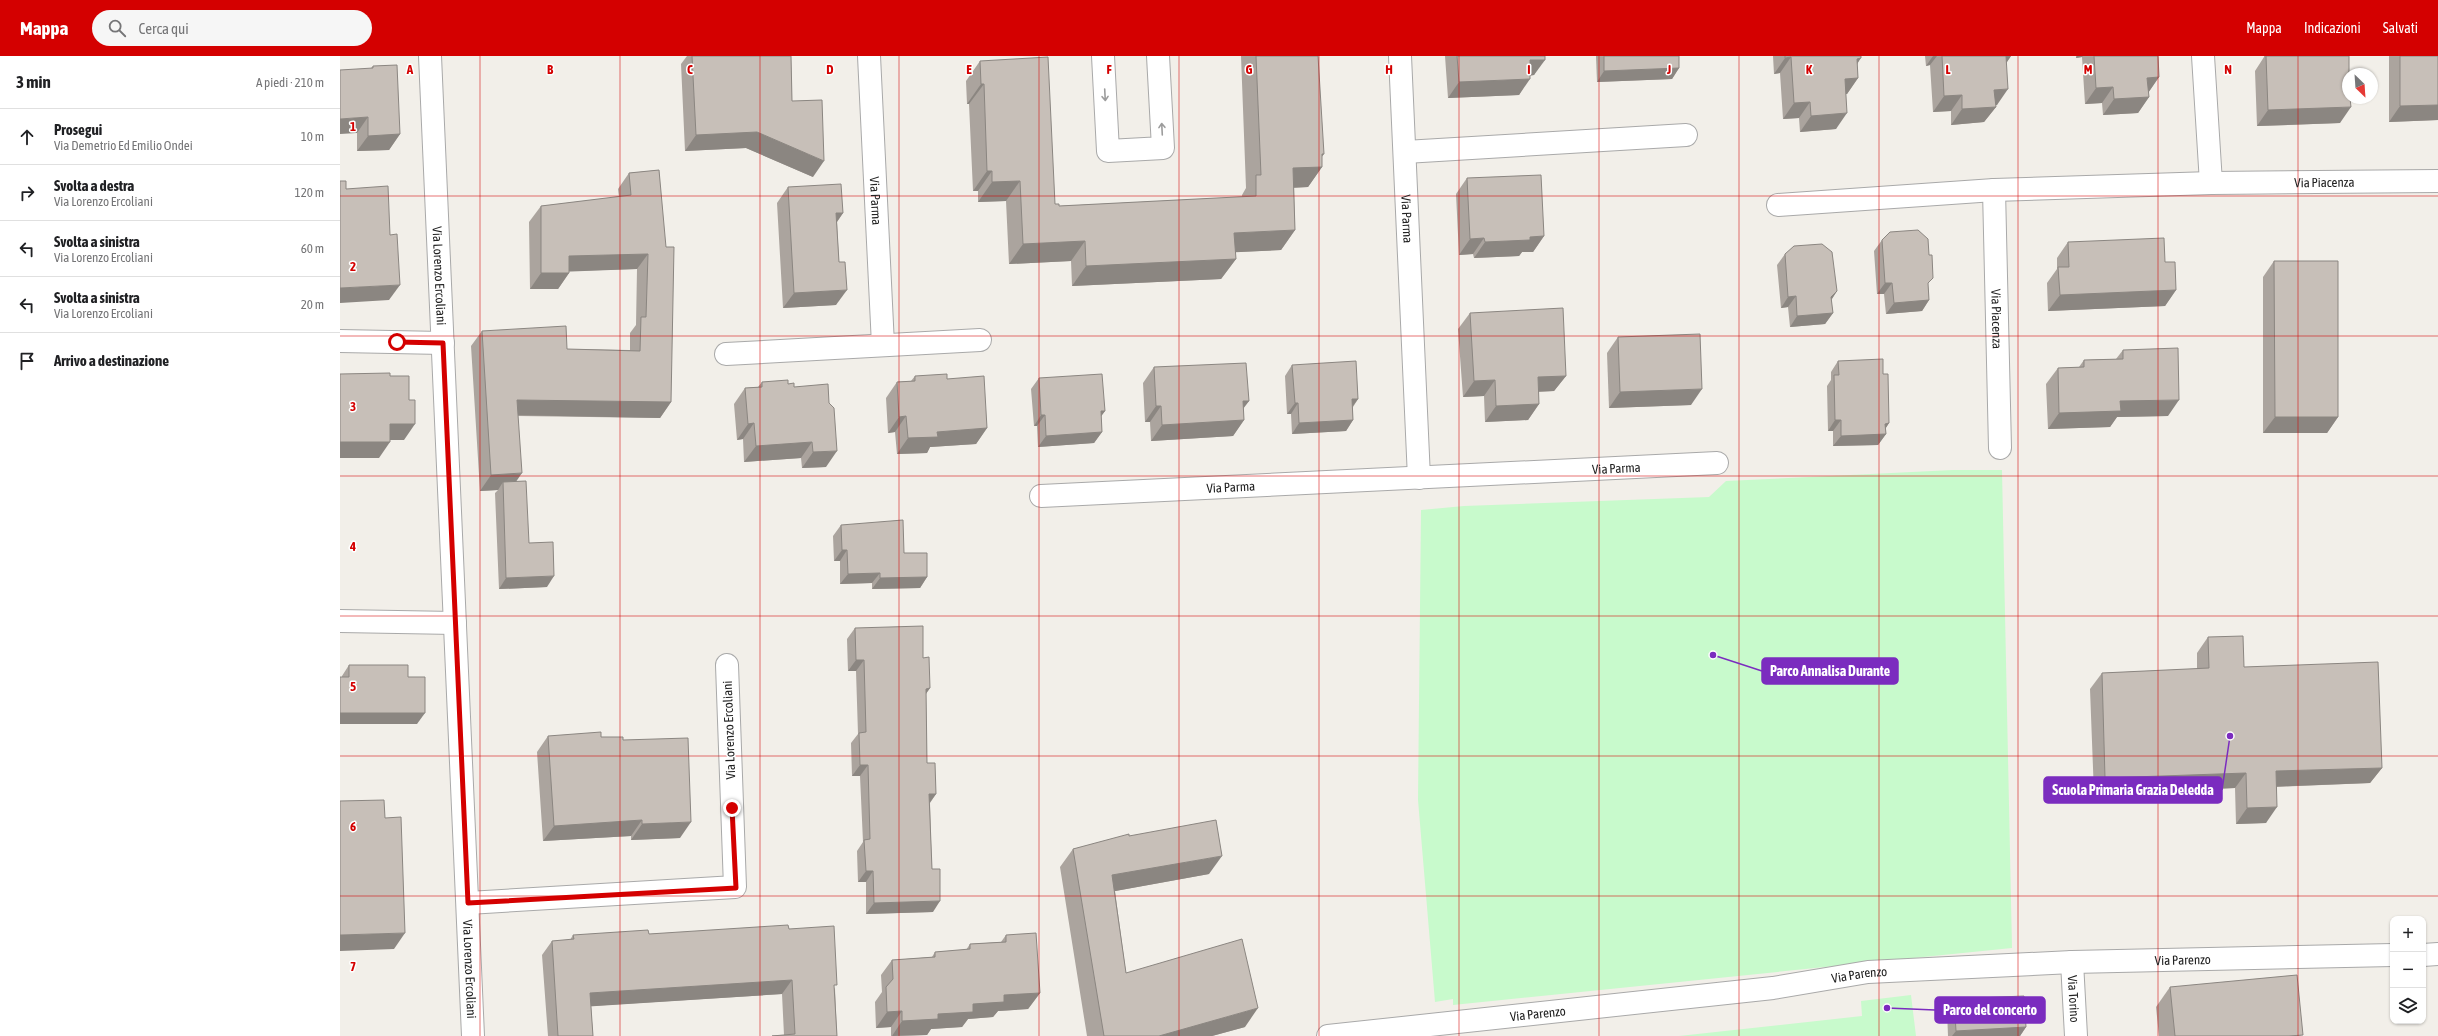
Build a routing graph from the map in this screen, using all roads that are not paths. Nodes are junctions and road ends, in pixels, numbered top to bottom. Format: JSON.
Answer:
{"nodes":[{"id":1,"x":430,"y":56,"type":"edge"},
{"id":2,"x":869,"y":56,"type":"edge"},
{"id":3,"x":1103,"y":56,"type":"edge"},
{"id":4,"x":1158,"y":56,"type":"edge"},
{"id":5,"x":1400,"y":56,"type":"edge"},
{"id":6,"x":2203,"y":56,"type":"edge"},
{"id":7,"x":1686,"y":135,"type":"dead end"},
{"id":8,"x":1405,"y":152,"type":"junction"},
{"id":9,"x":2438,"y":181,"type":"edge"},
{"id":10,"x":2211,"y":183,"type":"junction"},
{"id":11,"x":1994,"y":190,"type":"junction"},
{"id":12,"x":1778,"y":205,"type":"dead end"},
{"id":13,"x":980,"y":340,"type":"dead end"},
{"id":14,"x":340,"y":341,"type":"edge"},
{"id":15,"x":443,"y":343,"type":"junction"},
{"id":16,"x":883,"y":345,"type":"junction"},
{"id":17,"x":726,"y":354,"type":"dead end"},
{"id":18,"x":2000,"y":448,"type":"dead end"},
{"id":19,"x":1717,"y":463,"type":"dead end"},
{"id":20,"x":1419,"y":478,"type":"junction"},
{"id":21,"x":1041,"y":496,"type":"dead end"},
{"id":22,"x":340,"y":621,"type":"edge"},
{"id":23,"x":455,"y":623,"type":"junction"},
{"id":24,"x":727,"y":665,"type":"dead end"},
{"id":25,"x":468,"y":903,"type":"junction"},
{"id":26,"x":2438,"y":954,"type":"edge"},
{"id":27,"x":2390,"y":955,"type":"edge"},
{"id":28,"x":2426,"y":955,"type":"edge"},
{"id":29,"x":2072,"y":962,"type":"junction"},
{"id":30,"x":1371,"y":1034,"type":"edge"},
{"id":31,"x":473,"y":1036,"type":"edge"},
{"id":32,"x":1328,"y":1036,"type":"edge"},
{"id":33,"x":2076,"y":1036,"type":"edge"}],
"edges":[{"from":1,"to":15,"type":"street","name":"Via Lorenzo Ercoliani"},
{"from":2,"to":16,"type":"street","name":"Via Parma"},
{"from":3,"to":4,"type":"street","one_way":true},
{"from":5,"to":8,"type":"street","name":"Via Parma"},
{"from":6,"to":10,"type":"street"},
{"from":7,"to":8,"type":"street"},
{"from":8,"to":20,"type":"street","name":"Via Parma"},
{"from":9,"to":10,"type":"street","name":"Via Piacenza"},
{"from":10,"to":11,"type":"street","name":"Via Piacenza"},
{"from":11,"to":12,"type":"street","name":"Via Piacenza"},
{"from":11,"to":18,"type":"street","name":"Via Piacenza"},
{"from":13,"to":16,"type":"street"},
{"from":14,"to":15,"type":"street"},
{"from":15,"to":23,"type":"street","name":"Via Lorenzo Ercoliani"},
{"from":16,"to":17,"type":"street"},
{"from":19,"to":20,"type":"street","name":"Via Parma"},
{"from":20,"to":21,"type":"street","name":"Via Parma"},
{"from":22,"to":23,"type":"street"},
{"from":23,"to":25,"type":"street","name":"Via Lorenzo Ercoliani"},
{"from":24,"to":25,"type":"street","name":"Via Lorenzo Ercoliani"},
{"from":25,"to":31,"type":"street","name":"Via Lorenzo Ercoliani"},
{"from":26,"to":28,"type":"street"},
{"from":27,"to":29,"type":"street","name":"Via Parenzo"},
{"from":29,"to":30,"type":"street","name":"Via Parenzo"},
{"from":29,"to":33,"type":"street","name":"Via Torino"},
{"from":30,"to":32,"type":"street","name":"Via Parenzo"}]}
